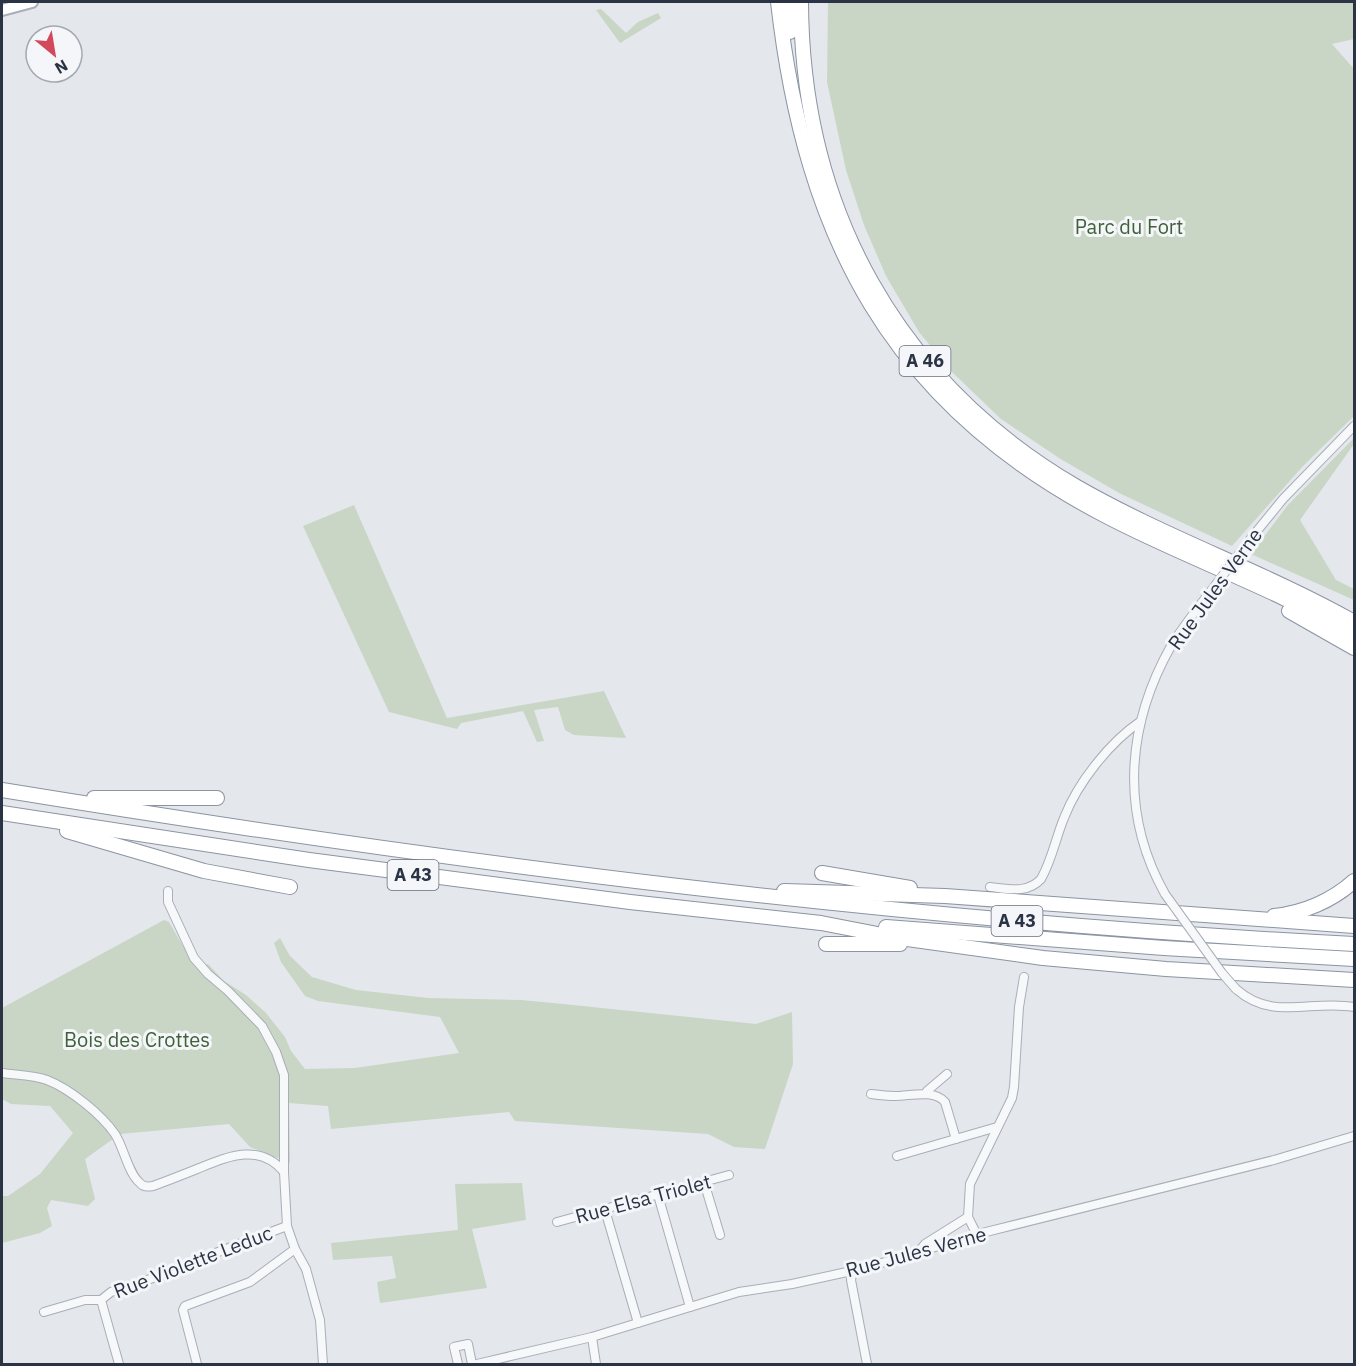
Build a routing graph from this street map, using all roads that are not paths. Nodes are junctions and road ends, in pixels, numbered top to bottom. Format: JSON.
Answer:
{"nodes":[{"id":1,"x":32,"y":2,"type":"edge"},
{"id":2,"x":778,"y":2,"type":"edge"},
{"id":3,"x":789,"y":2,"type":"edge"},
{"id":4,"x":801,"y":2,"type":"edge"},
{"id":5,"x":809,"y":2,"type":"edge"},
{"id":6,"x":2,"y":10,"type":"edge"},
{"id":7,"x":802,"y":41,"type":"junction"},
{"id":8,"x":804,"y":143,"type":"junction"},
{"id":9,"x":1354,"y":426,"type":"edge"},
{"id":10,"x":1252,"y":570,"type":"junction"},
{"id":11,"x":1354,"y":613,"type":"edge"},
{"id":12,"x":1354,"y":622,"type":"edge"},
{"id":13,"x":1352,"y":644,"type":"edge"},
{"id":14,"x":1141,"y":721,"type":"junction"},
{"id":15,"x":2,"y":790,"type":"edge"},
{"id":16,"x":50,"y":798,"type":"junction"},
{"id":17,"x":217,"y":798,"type":"dead end"},
{"id":18,"x":6,"y":814,"type":"edge"},
{"id":19,"x":822,"y":873,"type":"dead end"},
{"id":20,"x":1354,"y":881,"type":"edge"},
{"id":21,"x":680,"y":886,"type":"junction"},
{"id":22,"x":290,"y":887,"type":"dead end"},
{"id":23,"x":990,"y":887,"type":"dead end"},
{"id":24,"x":168,"y":891,"type":"dead end"},
{"id":25,"x":981,"y":899,"type":"junction"},
{"id":26,"x":1251,"y":918,"type":"junction"},
{"id":27,"x":821,"y":923,"type":"junction"},
{"id":28,"x":1354,"y":926,"type":"edge"},
{"id":29,"x":826,"y":944,"type":"dead end"},
{"id":30,"x":1354,"y":944,"type":"edge"},
{"id":31,"x":950,"y":945,"type":"junction"},
{"id":32,"x":1354,"y":959,"type":"edge"},
{"id":33,"x":1024,"y":977,"type":"dead end"},
{"id":34,"x":1292,"y":977,"type":"junction"},
{"id":35,"x":1354,"y":980,"type":"edge"},
{"id":36,"x":1354,"y":987,"type":"edge"},
{"id":37,"x":1354,"y":1007,"type":"edge"},
{"id":38,"x":2,"y":1073,"type":"edge"},
{"id":39,"x":947,"y":1074,"type":"dead end"},
{"id":40,"x":871,"y":1094,"type":"dead end"},
{"id":41,"x":927,"y":1094,"type":"junction"},
{"id":42,"x":997,"y":1127,"type":"junction"},
{"id":43,"x":1354,"y":1136,"type":"edge"},
{"id":44,"x":956,"y":1139,"type":"junction"},
{"id":45,"x":897,"y":1156,"type":"dead end"},
{"id":46,"x":285,"y":1172,"type":"junction"},
{"id":47,"x":729,"y":1175,"type":"dead end"},
{"id":48,"x":704,"y":1182,"type":"junction"},
{"id":49,"x":658,"y":1196,"type":"junction"},
{"id":50,"x":605,"y":1210,"type":"junction"},
{"id":51,"x":968,"y":1217,"type":"junction"},
{"id":52,"x":557,"y":1222,"type":"dead end"},
{"id":53,"x":288,"y":1226,"type":"junction"},
{"id":54,"x":720,"y":1234,"type":"dead end"},
{"id":55,"x":977,"y":1235,"type":"junction"},
{"id":56,"x":295,"y":1249,"type":"junction"},
{"id":57,"x":919,"y":1251,"type":"junction"},
{"id":58,"x":853,"y":1270,"type":"junction"},
{"id":59,"x":100,"y":1300,"type":"junction"},
{"id":60,"x":690,"y":1307,"type":"junction"},
{"id":61,"x":44,"y":1312,"type":"dead end"},
{"id":62,"x":638,"y":1323,"type":"junction"},
{"id":63,"x":592,"y":1337,"type":"junction"},
{"id":64,"x":500,"y":1362,"type":"edge"},
{"id":65,"x":119,"y":1365,"type":"edge"},
{"id":66,"x":197,"y":1365,"type":"edge"},
{"id":67,"x":323,"y":1365,"type":"edge"},
{"id":68,"x":458,"y":1365,"type":"edge"},
{"id":69,"x":472,"y":1365,"type":"edge"},
{"id":70,"x":477,"y":1365,"type":"edge"},
{"id":71,"x":596,"y":1365,"type":"edge"},
{"id":72,"x":867,"y":1365,"type":"edge"}],
"edges":[{"from":1,"to":6,"type":"street"},
{"from":2,"to":8,"type":"highway"},
{"from":3,"to":8,"type":"highway","number":"A 46"},
{"from":4,"to":7,"type":"highway","number":"A 46"},
{"from":5,"to":7,"type":"highway"},
{"from":7,"to":10,"type":"highway","number":"A 46"},
{"from":8,"to":13,"type":"highway","number":"A 46"},
{"from":9,"to":14,"type":"street","name":"Rue Jules Verne","bridge":true},
{"from":10,"to":11,"type":"highway"},
{"from":10,"to":12,"type":"highway","number":"A 46"},
{"from":14,"to":23,"type":"street"},
{"from":14,"to":37,"type":"street","name":"Rue Jules Verne","bridge":true},
{"from":15,"to":16,"type":"highway","number":"A 43"},
{"from":16,"to":17,"type":"highway"},
{"from":16,"to":21,"type":"highway","number":"A 43"},
{"from":18,"to":22,"type":"highway"},
{"from":18,"to":27,"type":"highway","number":"A 43"},
{"from":19,"to":25,"type":"highway"},
{"from":20,"to":26,"type":"highway"},
{"from":21,"to":25,"type":"highway"},
{"from":21,"to":30,"type":"highway","number":"A 43"},
{"from":24,"to":46,"type":"street"},
{"from":25,"to":26,"type":"highway"},
{"from":26,"to":28,"type":"highway"},
{"from":27,"to":31,"type":"highway"},
{"from":27,"to":32,"type":"highway","number":"A 43"},
{"from":29,"to":31,"type":"highway"},
{"from":31,"to":34,"type":"highway"},
{"from":33,"to":42,"type":"street"},
{"from":34,"to":35,"type":"highway"},
{"from":34,"to":36,"type":"highway"},
{"from":38,"to":46,"type":"street"},
{"from":39,"to":41,"type":"street"},
{"from":40,"to":41,"type":"street"},
{"from":41,"to":44,"type":"street"},
{"from":42,"to":44,"type":"street"},
{"from":42,"to":51,"type":"street"},
{"from":43,"to":55,"type":"street","name":"Rue Jules Verne"},
{"from":44,"to":45,"type":"street"},
{"from":46,"to":53,"type":"street"},
{"from":47,"to":48,"type":"street","name":"Rue Elsa Triolet"},
{"from":48,"to":49,"type":"street","name":"Rue Elsa Triolet"},
{"from":48,"to":54,"type":"street"},
{"from":49,"to":50,"type":"street","name":"Rue Elsa Triolet"},
{"from":49,"to":60,"type":"street"},
{"from":50,"to":52,"type":"street","name":"Rue Elsa Triolet"},
{"from":50,"to":62,"type":"street"},
{"from":51,"to":55,"type":"street"},
{"from":51,"to":57,"type":"street"},
{"from":53,"to":56,"type":"street"},
{"from":53,"to":59,"type":"street","name":"Rue Violette Leduc"},
{"from":55,"to":57,"type":"street","name":"Rue Jules Verne"},
{"from":56,"to":66,"type":"street"},
{"from":56,"to":67,"type":"street"},
{"from":57,"to":58,"type":"street","name":"Rue Jules Verne"},
{"from":58,"to":60,"type":"street","name":"Rue Jules Verne"},
{"from":58,"to":72,"type":"street"},
{"from":59,"to":61,"type":"street","name":"Rue Violette Leduc"},
{"from":59,"to":65,"type":"street","name":"Rue Violette Leduc"},
{"from":60,"to":62,"type":"street","name":"Rue Jules Verne"},
{"from":62,"to":63,"type":"street","name":"Rue Jules Verne"},
{"from":63,"to":64,"type":"street","name":"Rue Jules Verne"},
{"from":63,"to":71,"type":"street"},
{"from":64,"to":70,"type":"street","name":"Rue Jules Verne"},
{"from":68,"to":69,"type":"street"}]}
